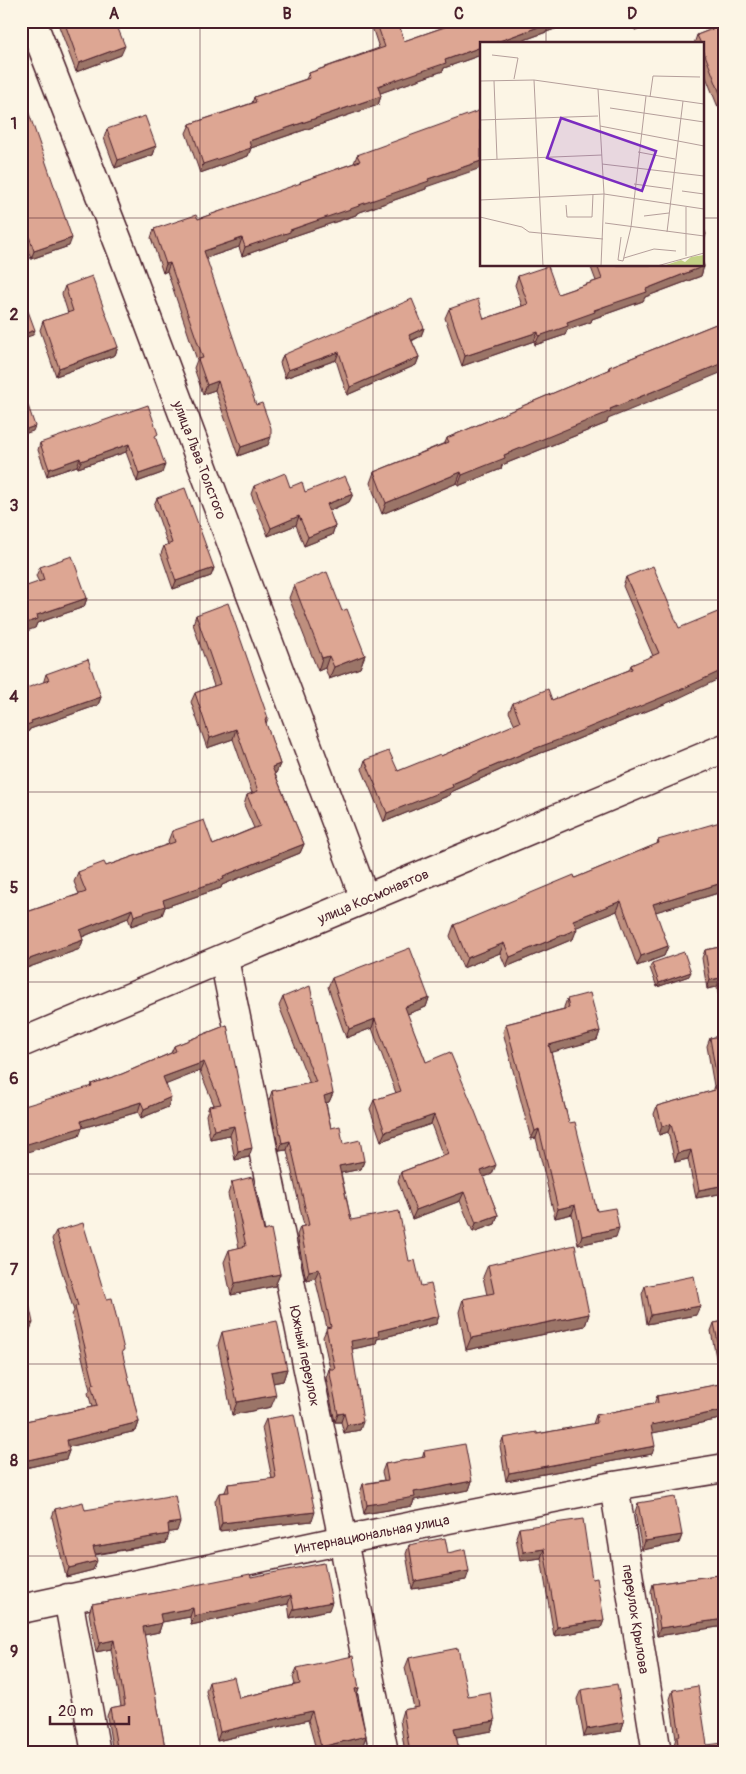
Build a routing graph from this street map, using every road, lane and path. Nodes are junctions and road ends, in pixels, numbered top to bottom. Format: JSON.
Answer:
{"nodes":[{"id":1,"x":32,"y":21,"type":"edge"},
{"id":2,"x":725,"y":748,"type":"edge"},
{"id":3,"x":365,"y":899,"type":"junction"},
{"id":4,"x":224,"y":959,"type":"junction"},
{"id":5,"x":21,"y":1044,"type":"edge"},
{"id":6,"x":725,"y":1468,"type":"edge"},
{"id":7,"x":614,"y":1486,"type":"junction"},
{"id":8,"x":343,"y":1540,"type":"junction"},
{"id":9,"x":68,"y":1598,"type":"junction"},
{"id":10,"x":21,"y":1609,"type":"edge"},
{"id":11,"x":96,"y":1753,"type":"edge"},
{"id":12,"x":384,"y":1753,"type":"edge"},
{"id":13,"x":657,"y":1753,"type":"edge"}],
"edges":[{"from":1,"to":3,"type":"street","name":"улица Льва Толстого"},
{"from":2,"to":3,"type":"street","name":"улица Космонавтов"},
{"from":3,"to":4,"type":"street","name":"улица Космонавтов"},
{"from":4,"to":5,"type":"street","name":"улица Космонавтов"},
{"from":4,"to":8,"type":"street","name":"Южный переулок"},
{"from":6,"to":7,"type":"street","name":"Интернациональная улица"},
{"from":7,"to":8,"type":"street","name":"Интернациональная улица"},
{"from":7,"to":13,"type":"street","name":"переулок Крылова"},
{"from":8,"to":9,"type":"street","name":"Интернациональная улица"},
{"from":8,"to":12,"type":"street","name":"Южный переулок"},
{"from":9,"to":10,"type":"street","name":"Интернациональная улица"},
{"from":9,"to":11,"type":"street"}]}
